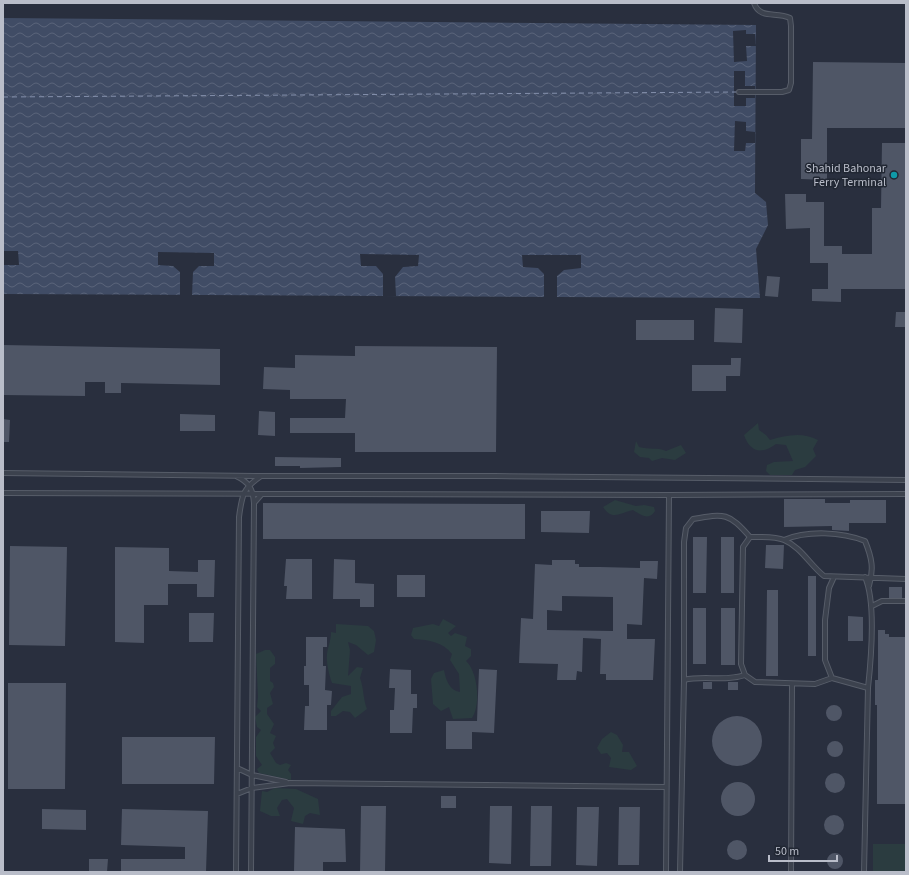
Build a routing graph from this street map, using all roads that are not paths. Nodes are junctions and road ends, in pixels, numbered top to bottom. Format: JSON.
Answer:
{"nodes":[{"id":1,"x":754,"y":3,"type":"edge"},
{"id":2,"x":739,"y":92,"type":"dead end"},
{"id":3,"x":3,"y":473,"type":"edge"},
{"id":4,"x":235,"y":475,"type":"junction"},
{"id":5,"x":261,"y":476,"type":"junction"},
{"id":6,"x":906,"y":480,"type":"edge"},
{"id":7,"x":248,"y":484,"type":"junction"},
{"id":8,"x":3,"y":493,"type":"edge"},
{"id":9,"x":906,"y":494,"type":"edge"},
{"id":10,"x":242,"y":495,"type":"junction"},
{"id":11,"x":253,"y":495,"type":"junction"},
{"id":12,"x":261,"y":495,"type":"junction"},
{"id":13,"x":669,"y":495,"type":"junction"},
{"id":14,"x":254,"y":503,"type":"junction"},
{"id":15,"x":750,"y":537,"type":"junction"},
{"id":16,"x":784,"y":540,"type":"junction"},
{"id":17,"x":834,"y":576,"type":"junction"},
{"id":18,"x":865,"y":577,"type":"junction"},
{"id":19,"x":872,"y":578,"type":"junction"},
{"id":20,"x":906,"y":579,"type":"edge"},
{"id":21,"x":869,"y":586,"type":"junction"},
{"id":22,"x":906,"y":601,"type":"edge"},
{"id":23,"x":872,"y":606,"type":"junction"},
{"id":24,"x":745,"y":675,"type":"junction"},
{"id":25,"x":832,"y":678,"type":"junction"},
{"id":26,"x":684,"y":680,"type":"junction"},
{"id":27,"x":792,"y":684,"type":"junction"},
{"id":28,"x":868,"y":688,"type":"junction"},
{"id":29,"x":238,"y":768,"type":"junction"},
{"id":30,"x":252,"y":775,"type":"junction"},
{"id":31,"x":290,"y":783,"type":"junction"},
{"id":32,"x":666,"y":787,"type":"junction"},
{"id":33,"x":252,"y":788,"type":"junction"},
{"id":34,"x":237,"y":794,"type":"junction"},
{"id":35,"x":236,"y":872,"type":"edge"},
{"id":36,"x":252,"y":872,"type":"edge"},
{"id":37,"x":666,"y":872,"type":"edge"},
{"id":38,"x":680,"y":872,"type":"edge"},
{"id":39,"x":791,"y":872,"type":"edge"},
{"id":40,"x":864,"y":872,"type":"edge"}],
"edges":[{"from":1,"to":2,"type":"lane"},
{"from":3,"to":4,"type":"lane"},
{"from":4,"to":5,"type":"lane"},
{"from":4,"to":7,"type":"lane"},
{"from":5,"to":6,"type":"lane"},
{"from":5,"to":7,"type":"lane"},
{"from":7,"to":10,"type":"lane"},
{"from":7,"to":11,"type":"lane"},
{"from":8,"to":10,"type":"lane"},
{"from":9,"to":13,"type":"lane"},
{"from":10,"to":11,"type":"lane"},
{"from":10,"to":29,"type":"lane"},
{"from":11,"to":12,"type":"lane"},
{"from":11,"to":14,"type":"lane"},
{"from":12,"to":13,"type":"lane"},
{"from":12,"to":14,"type":"lane"},
{"from":13,"to":32,"type":"lane"},
{"from":14,"to":30,"type":"lane"},
{"from":15,"to":16,"type":"lane"},
{"from":15,"to":24,"type":"lane"},
{"from":15,"to":26,"type":"lane"},
{"from":16,"to":17,"type":"lane"},
{"from":16,"to":19,"type":"lane"},
{"from":17,"to":18,"type":"lane"},
{"from":17,"to":25,"type":"lane"},
{"from":18,"to":19,"type":"lane"},
{"from":18,"to":21,"type":"lane"},
{"from":19,"to":20,"type":"lane"},
{"from":19,"to":21,"type":"lane"},
{"from":21,"to":23,"type":"lane"},
{"from":22,"to":23,"type":"lane"},
{"from":23,"to":28,"type":"lane"},
{"from":24,"to":26,"type":"lane"},
{"from":24,"to":27,"type":"lane"},
{"from":25,"to":27,"type":"lane"},
{"from":25,"to":28,"type":"lane"},
{"from":26,"to":38,"type":"lane"},
{"from":27,"to":39,"type":"lane"},
{"from":28,"to":40,"type":"lane"},
{"from":29,"to":30,"type":"lane"},
{"from":29,"to":34,"type":"lane"},
{"from":30,"to":31,"type":"lane"},
{"from":30,"to":33,"type":"lane"},
{"from":31,"to":32,"type":"lane"},
{"from":31,"to":33,"type":"lane"},
{"from":32,"to":37,"type":"lane"},
{"from":33,"to":34,"type":"lane"},
{"from":33,"to":36,"type":"lane"},
{"from":34,"to":35,"type":"lane"}]}
